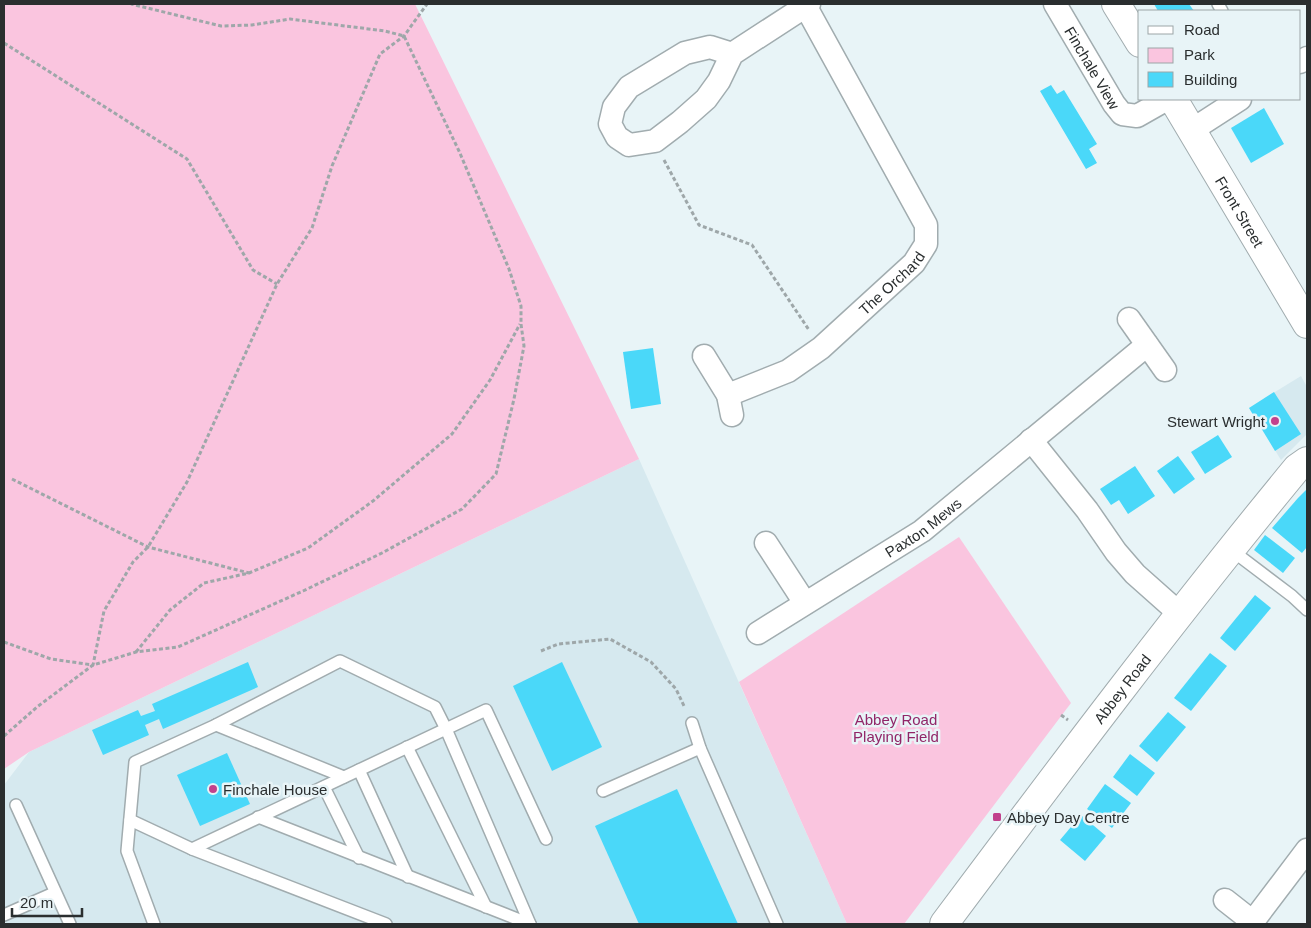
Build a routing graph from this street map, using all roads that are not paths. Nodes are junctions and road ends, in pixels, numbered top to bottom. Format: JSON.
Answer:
{"nodes":[{"id":1,"x":1054,"y":4,"type":"edge"},
{"id":2,"x":1116,"y":4,"type":"edge"},
{"id":3,"x":808,"y":5,"type":"edge"},
{"id":4,"x":1138,"y":40,"type":"edge"},
{"id":5,"x":732,"y":54,"type":"junction"},
{"id":6,"x":1165,"y":100,"type":"edge"},
{"id":7,"x":1174,"y":100,"type":"edge"},
{"id":8,"x":1238,"y":100,"type":"edge"},
{"id":9,"x":1192,"y":130,"type":"junction"},
{"id":10,"x":1129,"y":319,"type":"dead end"},
{"id":11,"x":1307,"y":324,"type":"edge"},
{"id":12,"x":1147,"y":345,"type":"junction"},
{"id":13,"x":704,"y":356,"type":"dead end"},
{"id":14,"x":1165,"y":370,"type":"dead end"},
{"id":15,"x":1032,"y":440,"type":"junction"},
{"id":16,"x":1307,"y":461,"type":"edge"},
{"id":17,"x":766,"y":543,"type":"dead end"},
{"id":18,"x":1230,"y":549,"type":"junction"},
{"id":19,"x":805,"y":603,"type":"junction"},
{"id":20,"x":1307,"y":610,"type":"edge"},
{"id":21,"x":1180,"y":614,"type":"junction"},
{"id":22,"x":758,"y":633,"type":"dead end"},
{"id":23,"x":692,"y":723,"type":"road end"},
{"id":24,"x":216,"y":725,"type":"junction"},
{"id":25,"x":446,"y":729,"type":"junction"},
{"id":26,"x":407,"y":747,"type":"junction"},
{"id":27,"x":700,"y":748,"type":"junction"},
{"id":28,"x":359,"y":770,"type":"junction"},
{"id":29,"x":344,"y":777,"type":"junction"},
{"id":30,"x":324,"y":787,"type":"junction"},
{"id":31,"x":603,"y":791,"type":"dead end"},
{"id":32,"x":16,"y":805,"type":"dead end"},
{"id":33,"x":258,"y":818,"type":"junction"},
{"id":34,"x":130,"y":820,"type":"junction"},
{"id":35,"x":546,"y":839,"type":"dead end"},
{"id":36,"x":192,"y":848,"type":"junction"},
{"id":37,"x":1307,"y":850,"type":"edge"},
{"id":38,"x":359,"y":858,"type":"junction"},
{"id":39,"x":408,"y":877,"type":"junction"},
{"id":40,"x":54,"y":893,"type":"junction"},
{"id":41,"x":1225,"y":900,"type":"dead end"},
{"id":42,"x":486,"y":907,"type":"junction"},
{"id":43,"x":4,"y":914,"type":"edge"},
{"id":44,"x":153,"y":922,"type":"edge"},
{"id":45,"x":1252,"y":923,"type":"edge"},
{"id":46,"x":70,"y":924,"type":"edge"},
{"id":47,"x":165,"y":924,"type":"edge"},
{"id":48,"x":386,"y":924,"type":"edge"},
{"id":49,"x":530,"y":924,"type":"edge"},
{"id":50,"x":777,"y":924,"type":"edge"},
{"id":51,"x":944,"y":924,"type":"edge"}],
"edges":[{"from":1,"to":6,"type":"street","name":"Finchale View"},
{"from":2,"to":4,"type":"street"},
{"from":3,"to":5,"type":"street","name":"The Orchard"},
{"from":3,"to":13,"type":"street","name":"The Orchard"},
{"from":5,"to":5,"type":"street"},
{"from":7,"to":9,"type":"street","name":"Front Street"},
{"from":8,"to":9,"type":"street"},
{"from":9,"to":11,"type":"street","name":"Front Street"},
{"from":10,"to":12,"type":"street"},
{"from":12,"to":14,"type":"street"},
{"from":12,"to":15,"type":"street","name":"Paxton Mews"},
{"from":15,"to":19,"type":"street","name":"Paxton Mews"},
{"from":15,"to":21,"type":"street"},
{"from":16,"to":18,"type":"street","name":"Abbey Road"},
{"from":17,"to":19,"type":"street"},
{"from":18,"to":20,"type":"lane"},
{"from":18,"to":21,"type":"street","name":"Abbey Road"},
{"from":19,"to":22,"type":"street","name":"Paxton Mews"},
{"from":21,"to":51,"type":"street","name":"Abbey Road"},
{"from":23,"to":27,"type":"lane"},
{"from":24,"to":25,"type":"lane"},
{"from":24,"to":29,"type":"lane"},
{"from":24,"to":34,"type":"lane"},
{"from":25,"to":26,"type":"lane"},
{"from":25,"to":35,"type":"lane"},
{"from":25,"to":49,"type":"lane"},
{"from":26,"to":28,"type":"lane"},
{"from":26,"to":42,"type":"lane"},
{"from":27,"to":31,"type":"lane"},
{"from":27,"to":50,"type":"lane"},
{"from":28,"to":29,"type":"lane"},
{"from":28,"to":39,"type":"lane"},
{"from":29,"to":30,"type":"lane"},
{"from":30,"to":33,"type":"lane"},
{"from":30,"to":38,"type":"lane"},
{"from":32,"to":40,"type":"lane"},
{"from":33,"to":36,"type":"lane"},
{"from":33,"to":38,"type":"lane"},
{"from":34,"to":36,"type":"lane"},
{"from":34,"to":44,"type":"lane"},
{"from":36,"to":48,"type":"lane"},
{"from":37,"to":45,"type":"street"},
{"from":38,"to":39,"type":"lane"},
{"from":39,"to":42,"type":"lane"},
{"from":40,"to":43,"type":"lane"},
{"from":40,"to":46,"type":"lane"},
{"from":41,"to":45,"type":"street"},
{"from":42,"to":49,"type":"lane"},
{"from":44,"to":47,"type":"lane"}]}
